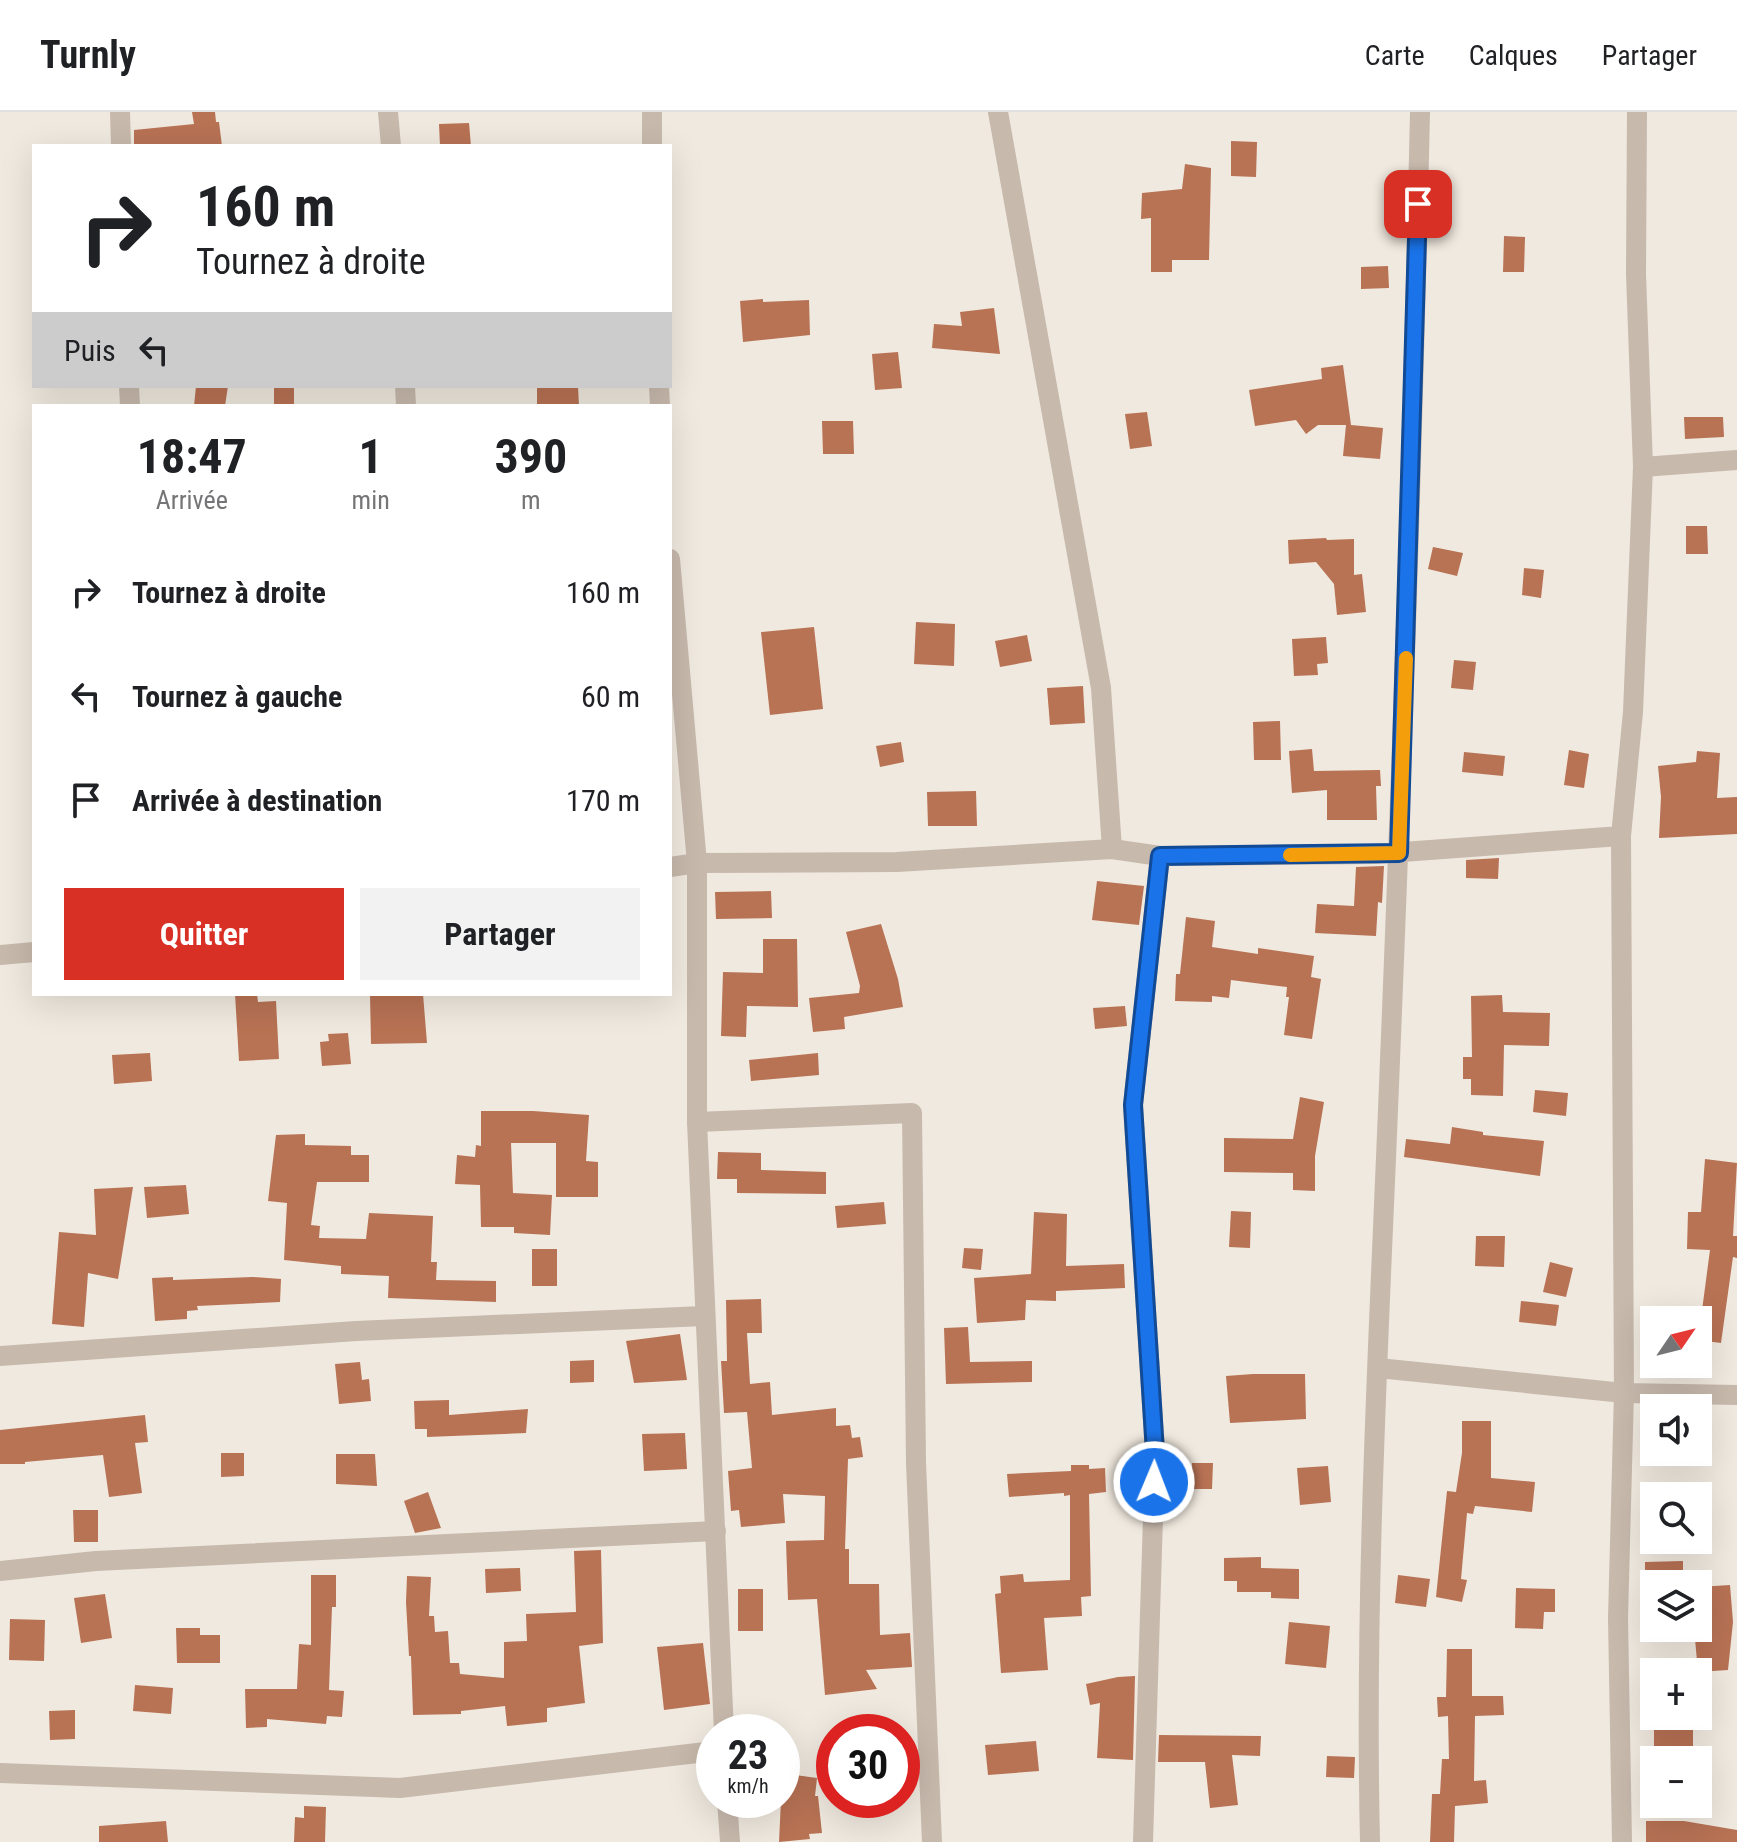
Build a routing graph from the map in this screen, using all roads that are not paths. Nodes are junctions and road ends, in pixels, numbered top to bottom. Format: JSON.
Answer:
{"nodes":[{"id":1,"x":120,"y":112,"type":"edge"},
{"id":2,"x":388,"y":112,"type":"edge"},
{"id":3,"x":652,"y":112,"type":"edge"},
{"id":4,"x":998,"y":112,"type":"edge"},
{"id":5,"x":1420,"y":112,"type":"edge"},
{"id":6,"x":1637,"y":112,"type":"edge"},
{"id":7,"x":121,"y":144,"type":"edge"},
{"id":8,"x":391,"y":144,"type":"edge"},
{"id":9,"x":652,"y":144,"type":"edge"},
{"id":10,"x":1737,"y":460,"type":"edge"},
{"id":11,"x":1643,"y":467,"type":"junction"},
{"id":12,"x":672,"y":582,"type":"edge"},
{"id":13,"x":1621,"y":836,"type":"junction"},
{"id":14,"x":1112,"y":849,"type":"junction"},
{"id":15,"x":1399,"y":853,"type":"junction"},
{"id":16,"x":1160,"y":856,"type":"junction"},
{"id":17,"x":697,"y":863,"type":"junction"},
{"id":18,"x":672,"y":867,"type":"edge"},
{"id":19,"x":32,"y":952,"type":"edge"},
{"id":20,"x":0,"y":955,"type":"edge"},
{"id":21,"x":697,"y":1122,"type":"junction"},
{"id":22,"x":704,"y":1316,"type":"junction"},
{"id":23,"x":0,"y":1356,"type":"edge"},
{"id":24,"x":1378,"y":1368,"type":"junction"},
{"id":25,"x":1624,"y":1393,"type":"junction"},
{"id":26,"x":1737,"y":1395,"type":"edge"},
{"id":27,"x":716,"y":1531,"type":"junction"},
{"id":28,"x":0,"y":1571,"type":"edge"},
{"id":29,"x":723,"y":1714,"type":"edge"},
{"id":30,"x":696,"y":1753,"type":"edge"},
{"id":31,"x":0,"y":1773,"type":"edge"},
{"id":32,"x":728,"y":1818,"type":"edge"},
{"id":33,"x":730,"y":1842,"type":"edge"},
{"id":34,"x":932,"y":1842,"type":"edge"},
{"id":35,"x":1143,"y":1842,"type":"edge"},
{"id":36,"x":1370,"y":1842,"type":"edge"},
{"id":37,"x":1622,"y":1842,"type":"edge"}],
"edges":[{"from":1,"to":7,"type":"street"},
{"from":2,"to":8,"type":"street"},
{"from":3,"to":9,"type":"street"},
{"from":4,"to":14,"type":"street"},
{"from":5,"to":15,"type":"street"},
{"from":6,"to":11,"type":"street"},
{"from":10,"to":11,"type":"street"},
{"from":11,"to":13,"type":"street"},
{"from":12,"to":17,"type":"street"},
{"from":13,"to":15,"type":"street"},
{"from":13,"to":25,"type":"street"},
{"from":14,"to":16,"type":"street"},
{"from":14,"to":17,"type":"street"},
{"from":15,"to":16,"type":"street"},
{"from":15,"to":24,"type":"street"},
{"from":16,"to":35,"type":"street"},
{"from":17,"to":18,"type":"street"},
{"from":17,"to":21,"type":"street"},
{"from":19,"to":20,"type":"street"},
{"from":21,"to":22,"type":"street"},
{"from":21,"to":34,"type":"street"},
{"from":22,"to":23,"type":"street"},
{"from":22,"to":27,"type":"street"},
{"from":24,"to":25,"type":"street"},
{"from":24,"to":36,"type":"street"},
{"from":25,"to":26,"type":"street"},
{"from":25,"to":37,"type":"street"},
{"from":27,"to":28,"type":"street"},
{"from":27,"to":29,"type":"street"},
{"from":30,"to":31,"type":"street"},
{"from":32,"to":33,"type":"street"}]}
